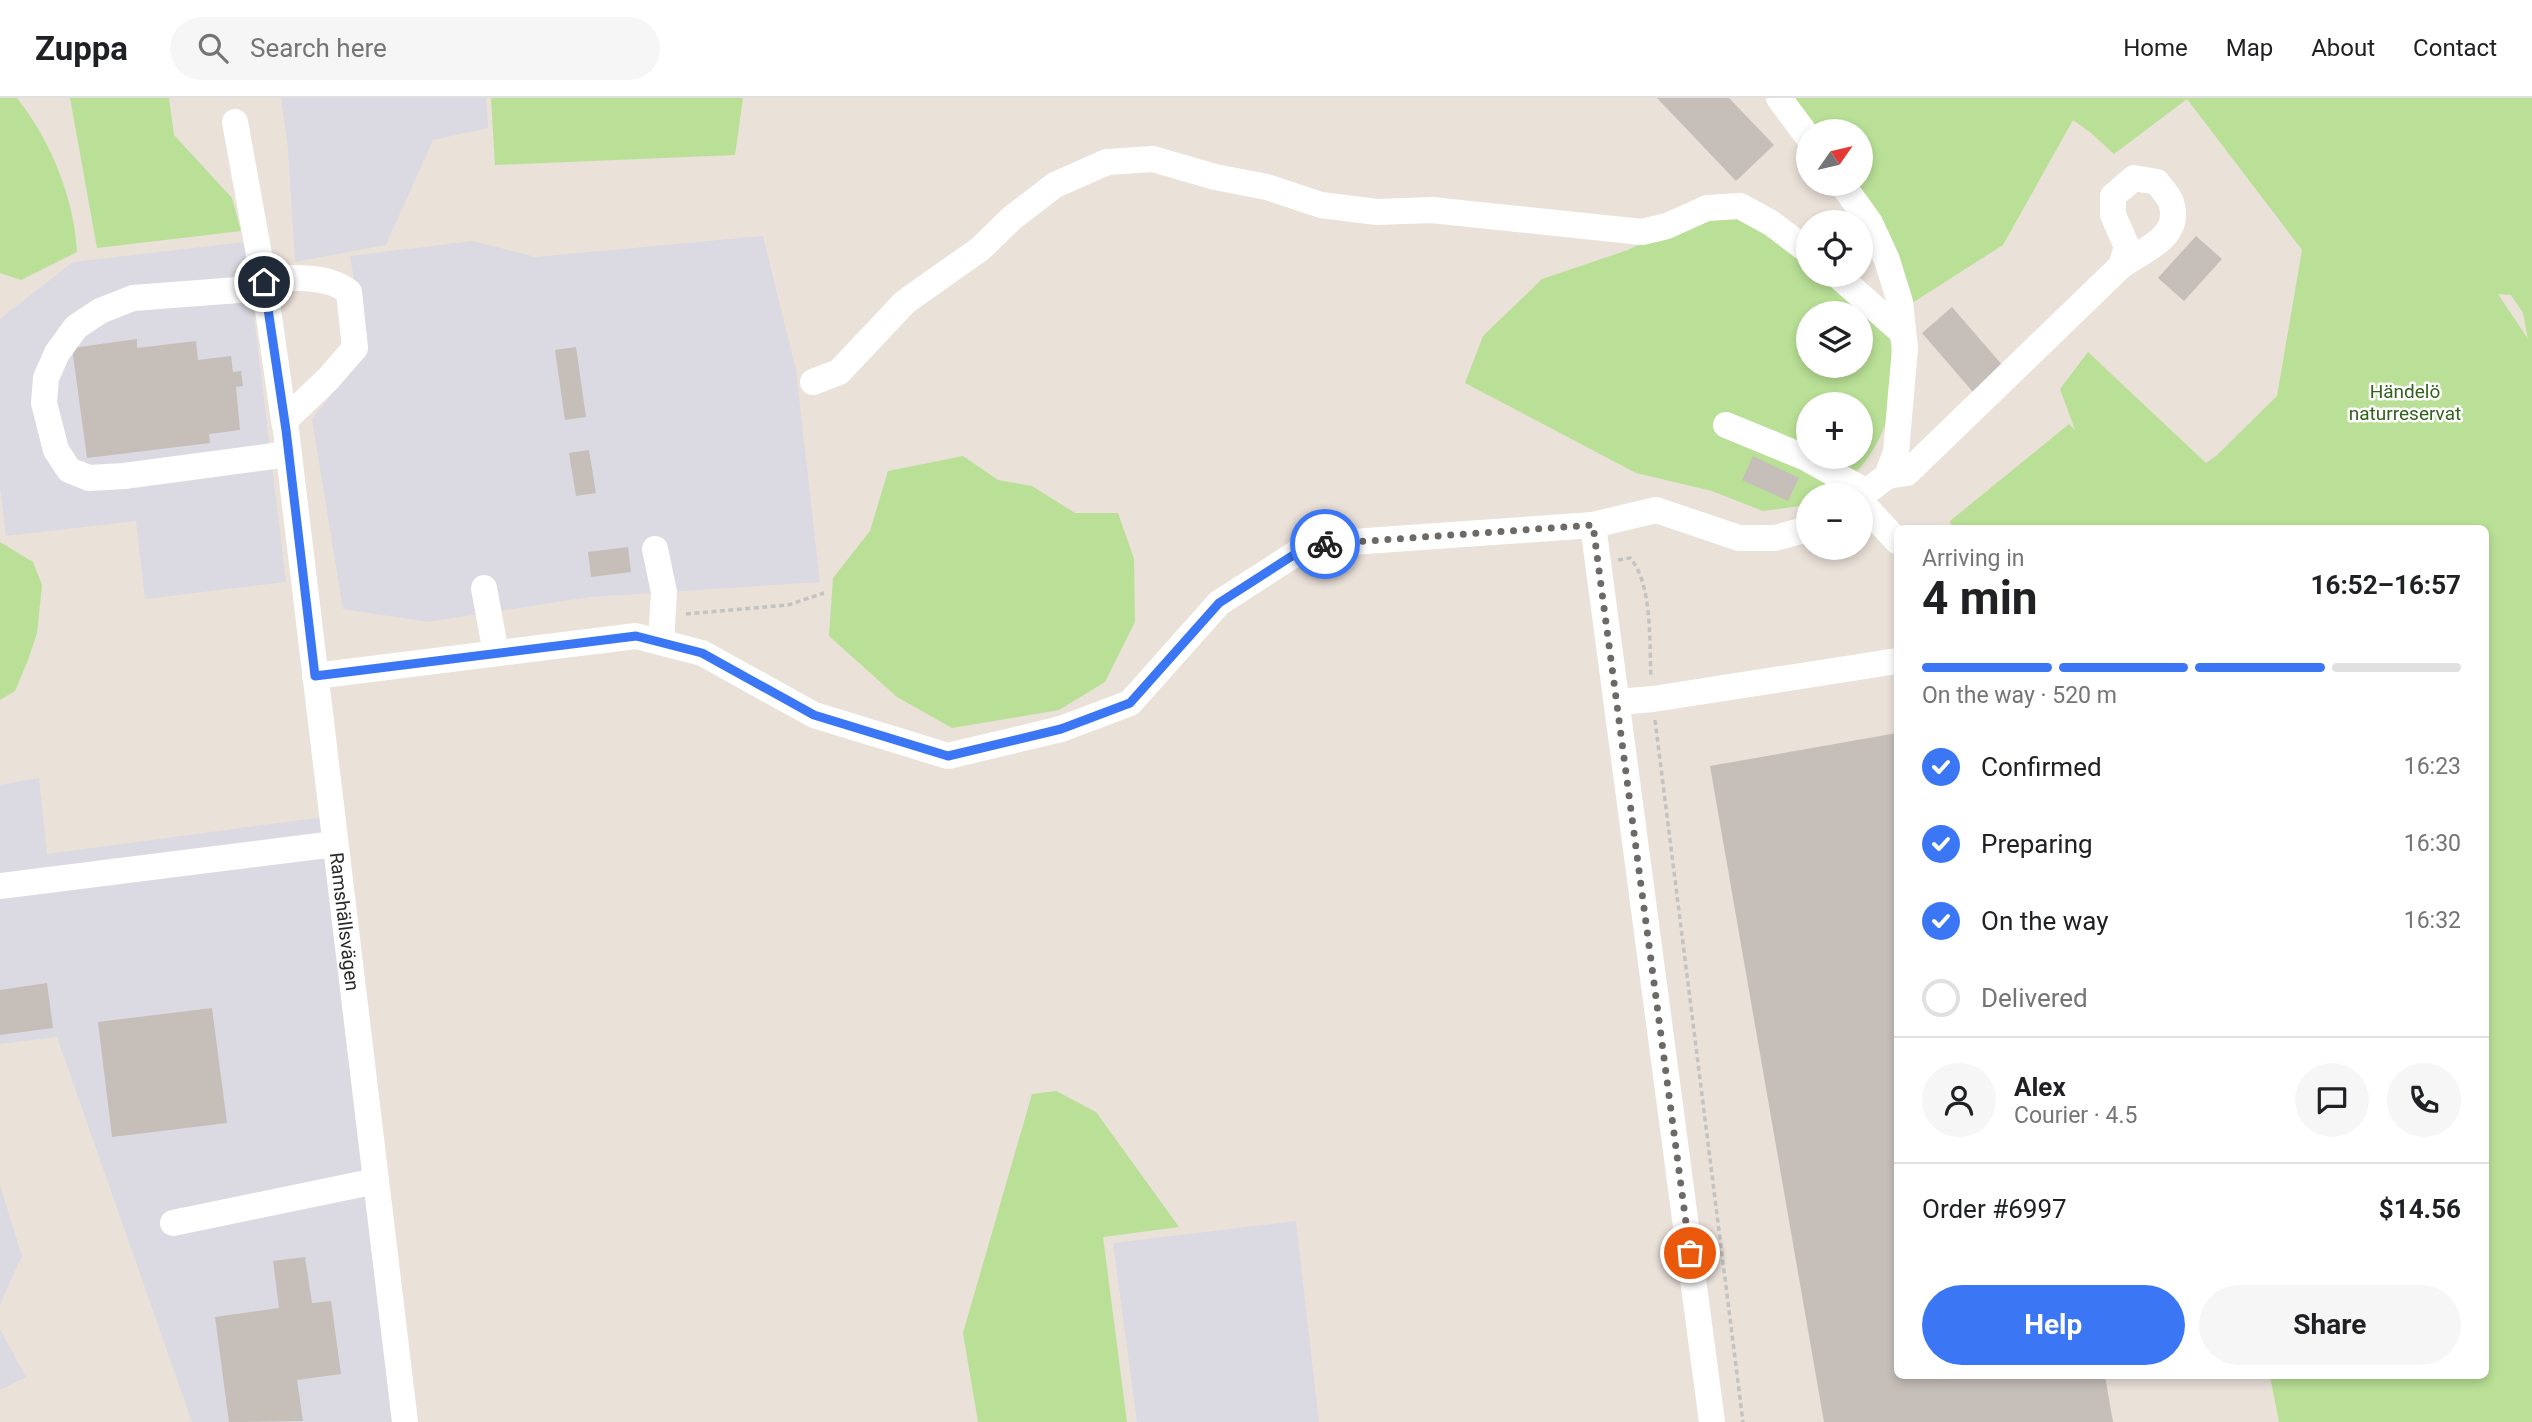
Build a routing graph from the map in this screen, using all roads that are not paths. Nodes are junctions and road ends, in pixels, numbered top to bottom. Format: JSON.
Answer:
{"nodes":[{"id":1,"x":1779,"y":98,"type":"edge"},
{"id":2,"x":1796,"y":121,"type":"edge"},
{"id":3,"x":235,"y":122,"type":"dead end"},
{"id":4,"x":1851,"y":196,"type":"edge"},
{"id":5,"x":1796,"y":242,"type":"edge"},
{"id":6,"x":2121,"y":266,"type":"dead end"},
{"id":7,"x":264,"y":285,"type":"junction"},
{"id":8,"x":1851,"y":287,"type":"edge"},
{"id":9,"x":1903,"y":333,"type":"junction"},
{"id":10,"x":813,"y":382,"type":"dead end"},
{"id":11,"x":284,"y":421,"type":"junction"},
{"id":12,"x":1726,"y":425,"type":"dead end"},
{"id":13,"x":289,"y":454,"type":"junction"},
{"id":14,"x":1853,"y":483,"type":"edge"},
{"id":15,"x":1873,"y":484,"type":"edge"},
{"id":16,"x":1873,"y":489,"type":"edge"},
{"id":17,"x":1873,"y":500,"type":"edge"},
{"id":18,"x":1593,"y":525,"type":"junction"},
{"id":19,"x":1796,"y":532,"type":"edge"},
{"id":20,"x":1894,"y":536,"type":"edge"},
{"id":21,"x":655,"y":550,"type":"dead end"},
{"id":22,"x":484,"y":588,"type":"dead end"},
{"id":23,"x":661,"y":642,"type":"junction"},
{"id":24,"x":496,"y":653,"type":"junction"},
{"id":25,"x":1894,"y":660,"type":"edge"},
{"id":26,"x":315,"y":676,"type":"junction"},
{"id":27,"x":1617,"y":702,"type":"junction"},
{"id":28,"x":335,"y":844,"type":"junction"},
{"id":29,"x":0,"y":886,"type":"edge"},
{"id":30,"x":376,"y":1181,"type":"junction"},
{"id":31,"x":173,"y":1223,"type":"dead end"},
{"id":32,"x":405,"y":1422,"type":"edge"},
{"id":33,"x":1713,"y":1422,"type":"edge"}],
"edges":[{"from":1,"to":2,"type":"street"},
{"from":3,"to":7,"type":"street","name":"Ramshällsvägen"},
{"from":4,"to":9,"type":"street"},
{"from":5,"to":10,"type":"street"},
{"from":6,"to":16,"type":"street"},
{"from":7,"to":11,"type":"street","name":"Ramshällsvägen"},
{"from":7,"to":11,"type":"street"},
{"from":7,"to":13,"type":"street"},
{"from":8,"to":9,"type":"street"},
{"from":9,"to":15,"type":"street"},
{"from":11,"to":13,"type":"street","name":"Ramshällsvägen"},
{"from":12,"to":14,"type":"street"},
{"from":13,"to":26,"type":"street","name":"Ramshällsvägen"},
{"from":17,"to":20,"type":"street"},
{"from":18,"to":19,"type":"street"},
{"from":18,"to":23,"type":"street"},
{"from":18,"to":27,"type":"street"},
{"from":21,"to":23,"type":"street"},
{"from":22,"to":24,"type":"street"},
{"from":23,"to":24,"type":"street"},
{"from":24,"to":26,"type":"street"},
{"from":25,"to":27,"type":"street"},
{"from":26,"to":28,"type":"street","name":"Ramshällsvägen"},
{"from":27,"to":33,"type":"street"},
{"from":28,"to":29,"type":"street"},
{"from":28,"to":30,"type":"street","name":"Ramshällsvägen"},
{"from":30,"to":31,"type":"street"},
{"from":30,"to":32,"type":"street","name":"Ramshällsvägen"}]}
